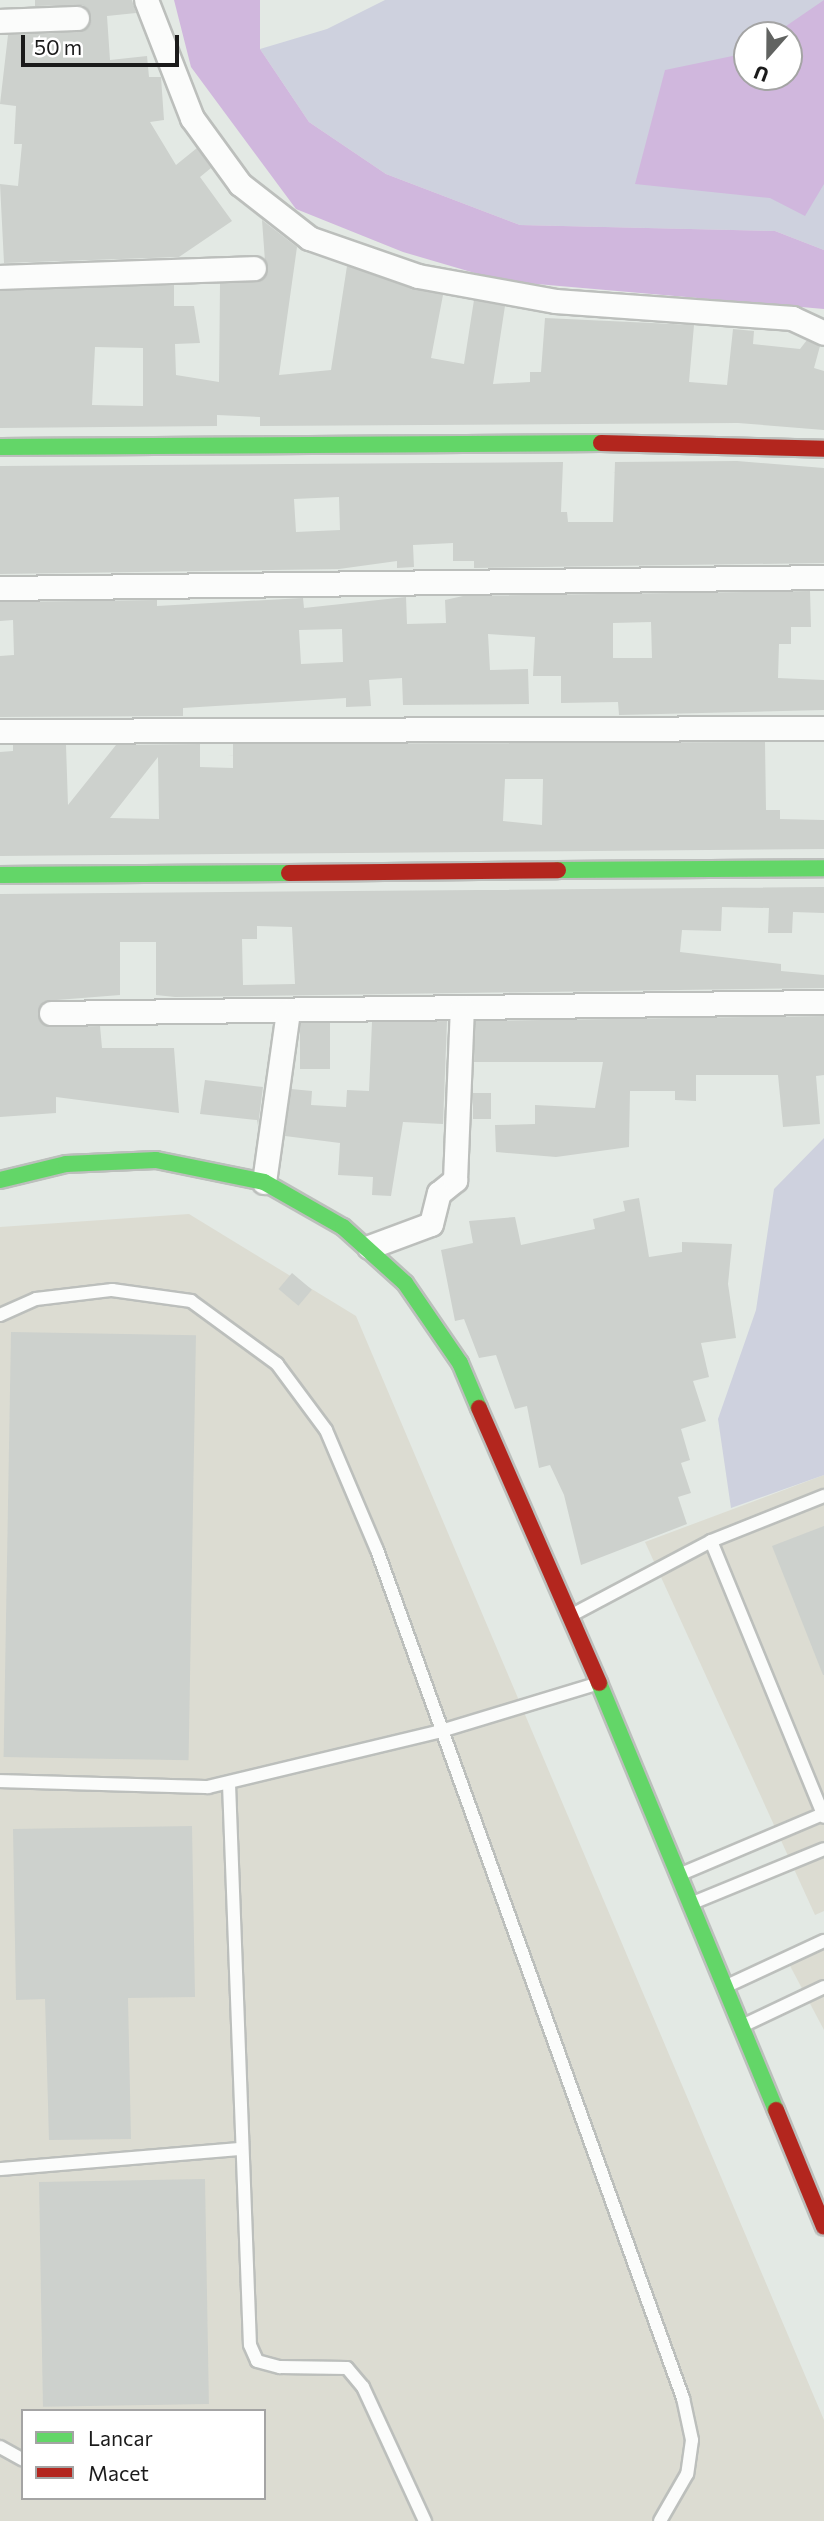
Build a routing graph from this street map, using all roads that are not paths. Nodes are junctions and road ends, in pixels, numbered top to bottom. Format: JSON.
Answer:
{"nodes":[{"id":1,"x":146,"y":0,"type":"edge"},
{"id":2,"x":77,"y":18,"type":"dead end"},
{"id":3,"x":0,"y":21,"type":"edge"},
{"id":4,"x":254,"y":268,"type":"dead end"},
{"id":5,"x":0,"y":276,"type":"edge"},
{"id":6,"x":824,"y":333,"type":"edge"},
{"id":7,"x":0,"y":447,"type":"edge"},
{"id":8,"x":824,"y":449,"type":"edge"},
{"id":9,"x":824,"y":577,"type":"edge"},
{"id":10,"x":0,"y":588,"type":"edge"},
{"id":11,"x":824,"y":728,"type":"edge"},
{"id":12,"x":0,"y":731,"type":"edge"},
{"id":13,"x":824,"y":868,"type":"edge"},
{"id":14,"x":0,"y":875,"type":"edge"},
{"id":15,"x":824,"y":1002,"type":"edge"},
{"id":16,"x":462,"y":1008,"type":"junction"},
{"id":17,"x":288,"y":1011,"type":"junction"},
{"id":18,"x":51,"y":1013,"type":"dead end"},
{"id":19,"x":0,"y":1180,"type":"edge"},
{"id":20,"x":264,"y":1182,"type":"junction"},
{"id":21,"x":369,"y":1247,"type":"junction"},
{"id":22,"x":0,"y":1315,"type":"edge"},
{"id":23,"x":824,"y":1496,"type":"edge"},
{"id":24,"x":710,"y":1541,"type":"junction"},
{"id":25,"x":568,"y":1617,"type":"junction"},
{"id":26,"x":596,"y":1684,"type":"junction"},
{"id":27,"x":441,"y":1731,"type":"junction"},
{"id":28,"x":0,"y":1781,"type":"edge"},
{"id":29,"x":229,"y":1784,"type":"junction"},
{"id":30,"x":823,"y":1816,"type":"edge"},
{"id":31,"x":824,"y":1849,"type":"edge"},
{"id":32,"x":681,"y":1874,"type":"junction"},
{"id":33,"x":692,"y":1903,"type":"junction"},
{"id":34,"x":824,"y":1941,"type":"edge"},
{"id":35,"x":725,"y":1987,"type":"junction"},
{"id":36,"x":824,"y":1987,"type":"edge"},
{"id":37,"x":742,"y":2026,"type":"junction"},
{"id":38,"x":239,"y":2149,"type":"junction"},
{"id":39,"x":0,"y":2169,"type":"edge"},
{"id":40,"x":824,"y":2227,"type":"edge"},
{"id":41,"x":0,"y":2447,"type":"edge"},
{"id":42,"x":21,"y":2459,"type":"edge"},
{"id":43,"x":425,"y":2521,"type":"edge"},
{"id":44,"x":660,"y":2521,"type":"edge"}],
"edges":[{"from":1,"to":6,"type":"street"},
{"from":2,"to":3,"type":"street"},
{"from":4,"to":5,"type":"street"},
{"from":7,"to":8,"type":"street"},
{"from":9,"to":10,"type":"street"},
{"from":11,"to":12,"type":"street"},
{"from":13,"to":14,"type":"street"},
{"from":15,"to":16,"type":"street"},
{"from":16,"to":17,"type":"street"},
{"from":16,"to":21,"type":"street"},
{"from":17,"to":18,"type":"street"},
{"from":17,"to":20,"type":"street"},
{"from":19,"to":20,"type":"street"},
{"from":20,"to":21,"type":"street"},
{"from":21,"to":25,"type":"street"},
{"from":22,"to":27,"type":"lane"},
{"from":23,"to":24,"type":"lane"},
{"from":24,"to":25,"type":"lane"},
{"from":24,"to":30,"type":"lane"},
{"from":25,"to":26,"type":"street"},
{"from":26,"to":27,"type":"lane"},
{"from":26,"to":32,"type":"street"},
{"from":27,"to":29,"type":"lane"},
{"from":27,"to":44,"type":"lane"},
{"from":28,"to":29,"type":"lane"},
{"from":29,"to":38,"type":"lane"},
{"from":30,"to":32,"type":"lane"},
{"from":31,"to":33,"type":"lane"},
{"from":32,"to":33,"type":"street"},
{"from":33,"to":35,"type":"street"},
{"from":34,"to":35,"type":"lane"},
{"from":35,"to":37,"type":"street"},
{"from":36,"to":37,"type":"lane"},
{"from":37,"to":40,"type":"street"},
{"from":38,"to":39,"type":"lane"},
{"from":38,"to":43,"type":"lane"},
{"from":41,"to":42,"type":"lane"}]}
